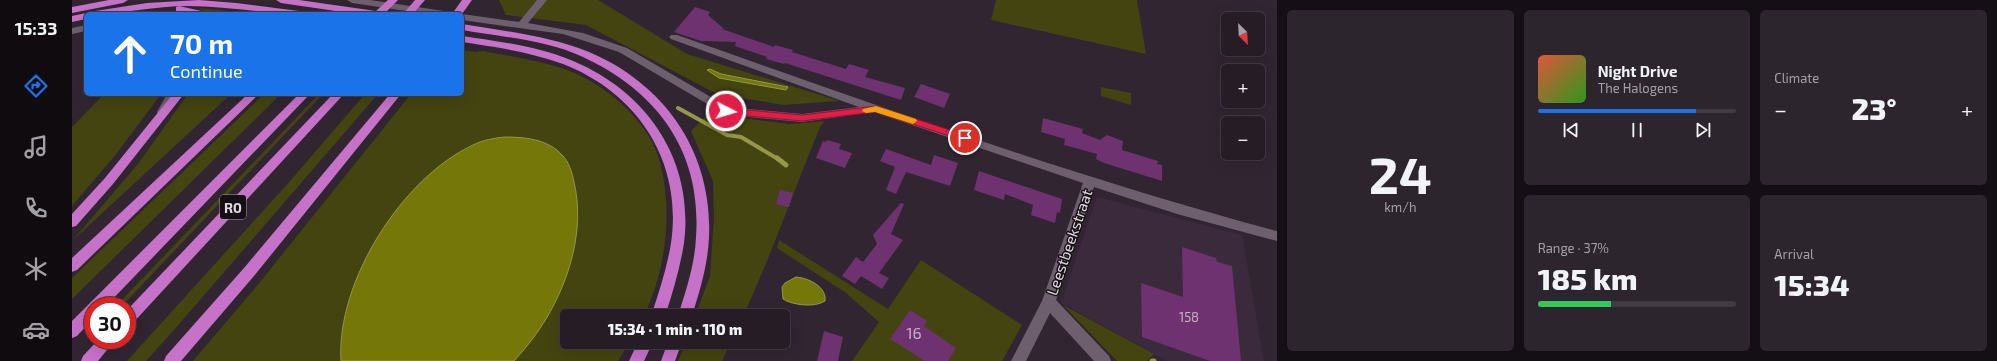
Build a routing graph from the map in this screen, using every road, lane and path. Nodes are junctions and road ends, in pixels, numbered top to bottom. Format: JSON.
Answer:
{"nodes":[{"id":1,"x":123,"y":0,"type":"edge"},
{"id":2,"x":281,"y":0,"type":"edge"},
{"id":3,"x":339,"y":0,"type":"edge"},
{"id":4,"x":352,"y":0,"type":"edge"},
{"id":5,"x":392,"y":0,"type":"edge"},
{"id":6,"x":420,"y":0,"type":"edge"},
{"id":7,"x":542,"y":0,"type":"edge"},
{"id":8,"x":163,"y":4,"type":"junction"},
{"id":9,"x":73,"y":9,"type":"edge"},
{"id":10,"x":109,"y":12,"type":"edge"},
{"id":11,"x":192,"y":12,"type":"edge"},
{"id":12,"x":288,"y":12,"type":"edge"},
{"id":13,"x":332,"y":12,"type":"edge"},
{"id":14,"x":338,"y":12,"type":"edge"},
{"id":15,"x":362,"y":12,"type":"edge"},
{"id":16,"x":381,"y":12,"type":"edge"},
{"id":17,"x":410,"y":12,"type":"edge"},
{"id":18,"x":431,"y":12,"type":"edge"},
{"id":19,"x":84,"y":16,"type":"edge"},
{"id":20,"x":464,"y":17,"type":"edge"},
{"id":21,"x":72,"y":18,"type":"edge"},
{"id":22,"x":522,"y":25,"type":"junction"},
{"id":23,"x":464,"y":27,"type":"edge"},
{"id":24,"x":84,"y":28,"type":"edge"},
{"id":25,"x":72,"y":31,"type":"edge"},
{"id":26,"x":674,"y":37,"type":"dead end"},
{"id":27,"x":464,"y":39,"type":"edge"},
{"id":28,"x":171,"y":96,"type":"edge"},
{"id":29,"x":177,"y":96,"type":"edge"},
{"id":30,"x":252,"y":96,"type":"edge"},
{"id":31,"x":303,"y":96,"type":"edge"},
{"id":32,"x":337,"y":96,"type":"edge"},
{"id":33,"x":394,"y":96,"type":"edge"},
{"id":34,"x":876,"y":109,"type":"junction"},
{"id":35,"x":154,"y":125,"type":"junction"},
{"id":36,"x":1090,"y":181,"type":"junction"},
{"id":37,"x":72,"y":222,"type":"edge"},
{"id":38,"x":1277,"y":236,"type":"edge"},
{"id":39,"x":72,"y":266,"type":"edge"},
{"id":40,"x":106,"y":297,"type":"edge"},
{"id":41,"x":1048,"y":302,"type":"junction"},
{"id":42,"x":661,"y":309,"type":"edge"},
{"id":43,"x":687,"y":309,"type":"edge"},
{"id":44,"x":136,"y":310,"type":"edge"},
{"id":45,"x":84,"y":319,"type":"edge"},
{"id":46,"x":72,"y":331,"type":"edge"},
{"id":47,"x":99,"y":349,"type":"edge"},
{"id":48,"x":642,"y":349,"type":"edge"},
{"id":49,"x":672,"y":349,"type":"edge"},
{"id":50,"x":88,"y":361,"type":"edge"},
{"id":51,"x":171,"y":361,"type":"edge"},
{"id":52,"x":636,"y":361,"type":"edge"},
{"id":53,"x":668,"y":361,"type":"edge"},
{"id":54,"x":1018,"y":361,"type":"edge"},
{"id":55,"x":1104,"y":361,"type":"edge"}],
"edges":[{"from":1,"to":9,"type":"highway"},
{"from":2,"to":15,"type":"highway"},
{"from":3,"to":13,"type":"highway"},
{"from":4,"to":14,"type":"highway"},
{"from":4,"to":18,"type":"street"},
{"from":5,"to":16,"type":"highway"},
{"from":6,"to":17,"type":"highway"},
{"from":7,"to":22,"type":"street"},
{"from":8,"to":10,"type":"highway"},
{"from":8,"to":11,"type":"highway"},
{"from":8,"to":12,"type":"highway"},
{"from":19,"to":21,"type":"highway"},
{"from":20,"to":22,"type":"street"},
{"from":22,"to":34,"type":"street"},
{"from":23,"to":43,"type":"highway"},
{"from":24,"to":25,"type":"street"},
{"from":26,"to":34,"type":"street"},
{"from":27,"to":42,"type":"highway"},
{"from":28,"to":35,"type":"street"},
{"from":29,"to":35,"type":"highway"},
{"from":30,"to":39,"type":"highway"},
{"from":31,"to":40,"type":"highway","number":"R0"},
{"from":32,"to":44,"type":"highway","number":"R0"},
{"from":33,"to":51,"type":"highway"},
{"from":34,"to":36,"type":"street"},
{"from":35,"to":37,"type":"highway"},
{"from":36,"to":38,"type":"street"},
{"from":36,"to":41,"type":"street","name":"Leestbeekstraat"},
{"from":41,"to":54,"type":"street","name":"Leestbeekstraat"},
{"from":41,"to":55,"type":"street","name":"Leestbeekstraat"},
{"from":45,"to":46,"type":"highway"},
{"from":47,"to":50,"type":"highway"},
{"from":48,"to":52,"type":"highway"},
{"from":49,"to":53,"type":"highway"}]}
